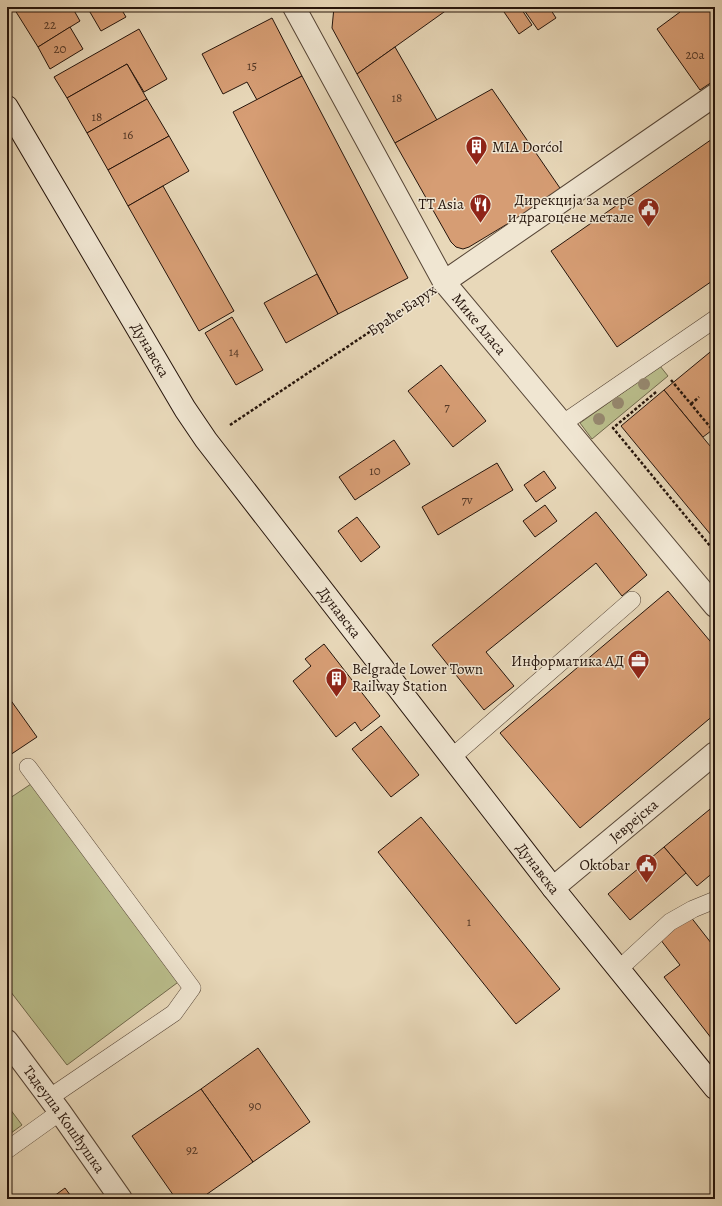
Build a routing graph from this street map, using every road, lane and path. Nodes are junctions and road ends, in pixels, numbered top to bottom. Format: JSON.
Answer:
{"nodes":[{"id":1,"x":294,"y":7,"type":"edge"},
{"id":2,"x":715,"y":95,"type":"edge"},
{"id":3,"x":7,"y":107,"type":"edge"},
{"id":4,"x":444,"y":282,"type":"junction"},
{"id":5,"x":715,"y":319,"type":"edge"},
{"id":6,"x":665,"y":384,"type":"dead end"},
{"id":7,"x":659,"y":389,"type":"dead end"},
{"id":8,"x":699,"y":397,"type":"dead end"},
{"id":9,"x":691,"y":404,"type":"junction"},
{"id":10,"x":562,"y":424,"type":"junction"},
{"id":11,"x":715,"y":433,"type":"edge"},
{"id":12,"x":206,"y":440,"type":"junction"},
{"id":13,"x":715,"y":552,"type":"edge"},
{"id":14,"x":632,"y":600,"type":"dead end"},
{"id":15,"x":715,"y":606,"type":"edge"},
{"id":16,"x":715,"y":753,"type":"edge"},
{"id":17,"x":450,"y":758,"type":"junction"},
{"id":18,"x":28,"y":767,"type":"dead end"},
{"id":19,"x":553,"y":888,"type":"junction"},
{"id":20,"x":715,"y":900,"type":"edge"},
{"id":21,"x":619,"y":969,"type":"junction"},
{"id":22,"x":7,"y":1041,"type":"edge"},
{"id":23,"x":715,"y":1088,"type":"edge"},
{"id":24,"x":55,"y":1105,"type":"junction"},
{"id":25,"x":7,"y":1150,"type":"edge"},
{"id":26,"x":121,"y":1199,"type":"edge"}],
"edges":[{"from":1,"to":4,"type":"street","name":"Мике Аласа"},
{"from":2,"to":4,"type":"street","name":"Браће Барух"},
{"from":3,"to":12,"type":"street","name":"Дунавска"},
{"from":4,"to":10,"type":"street","name":"Мике Аласа"},
{"from":4,"to":12,"type":"path","name":"Браће Барух"},
{"from":5,"to":10,"type":"lane"},
{"from":6,"to":9,"type":"path"},
{"from":7,"to":13,"type":"path"},
{"from":8,"to":9,"type":"path"},
{"from":9,"to":11,"type":"path"},
{"from":10,"to":15,"type":"street","name":"Мике Аласа"},
{"from":12,"to":17,"type":"street","name":"Дунавска"},
{"from":14,"to":17,"type":"lane"},
{"from":16,"to":19,"type":"street","name":"Јеврејска"},
{"from":17,"to":19,"type":"street","name":"Дунавска"},
{"from":18,"to":24,"type":"lane"},
{"from":19,"to":21,"type":"street","name":"Дунавска"},
{"from":20,"to":21,"type":"lane"},
{"from":21,"to":23,"type":"street","name":"Дунавска"},
{"from":22,"to":24,"type":"street","name":"Тадеуша Кошћушка"},
{"from":24,"to":25,"type":"lane"},
{"from":24,"to":26,"type":"street","name":"Тадеуша Кошћушка"}]}
